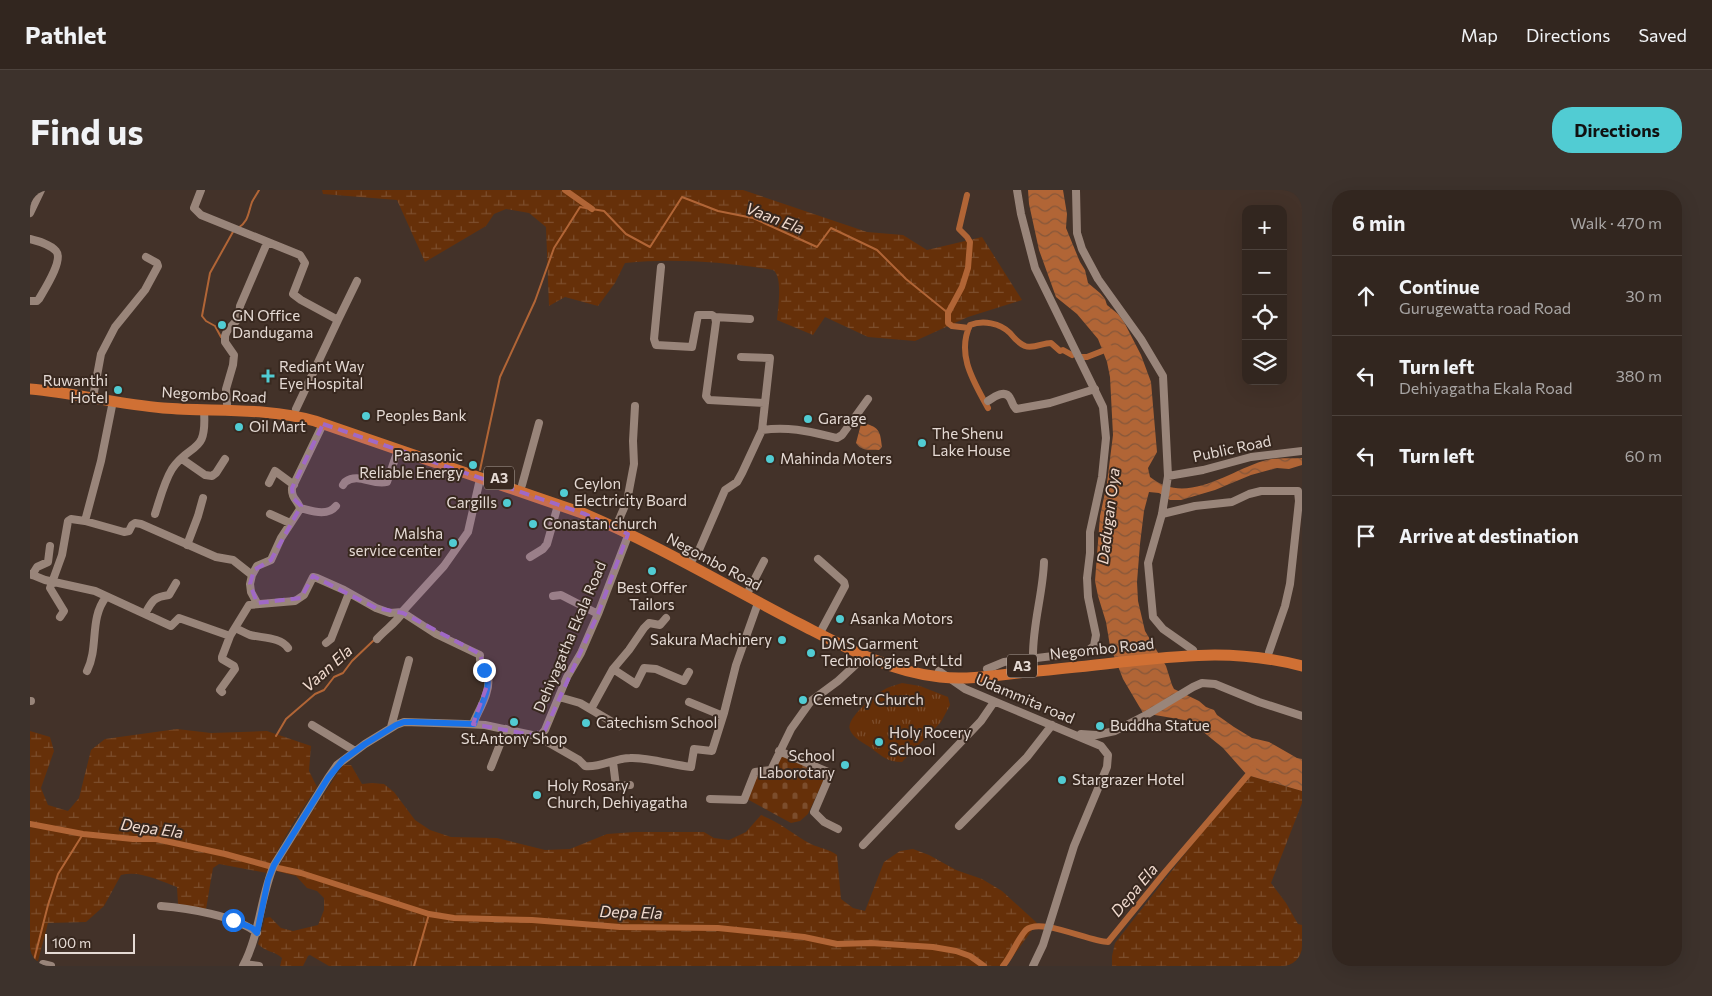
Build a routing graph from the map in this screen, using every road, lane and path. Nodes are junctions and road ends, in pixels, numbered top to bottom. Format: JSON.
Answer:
{"nodes":[{"id":1,"x":41,"y":190,"type":"edge"},
{"id":2,"x":201,"y":190,"type":"edge"},
{"id":3,"x":1017,"y":190,"type":"edge"},
{"id":4,"x":1076,"y":190,"type":"edge"},
{"id":5,"x":30,"y":213,"type":"edge"},
{"id":6,"x":30,"y":238,"type":"edge"},
{"id":7,"x":267,"y":243,"type":"junction"},
{"id":8,"x":146,"y":258,"type":"dead end"},
{"id":9,"x":661,"y":267,"type":"dead end"},
{"id":10,"x":357,"y":281,"type":"dead end"},
{"id":11,"x":30,"y":301,"type":"edge"},
{"id":12,"x":715,"y":318,"type":"junction"},
{"id":13,"x":750,"y":319,"type":"dead end"},
{"id":14,"x":338,"y":320,"type":"junction"},
{"id":15,"x":741,"y":358,"type":"dead end"},
{"id":16,"x":30,"y":382,"type":"edge"},
{"id":17,"x":30,"y":389,"type":"edge"},
{"id":18,"x":1095,"y":389,"type":"junction"},
{"id":19,"x":94,"y":392,"type":"junction"},
{"id":20,"x":868,"y":398,"type":"dead end"},
{"id":21,"x":988,"y":401,"type":"dead end"},
{"id":22,"x":113,"y":402,"type":"junction"},
{"id":23,"x":765,"y":403,"type":"junction"},
{"id":24,"x":227,"y":404,"type":"junction"},
{"id":25,"x":635,"y":406,"type":"dead end"},
{"id":26,"x":296,"y":409,"type":"junction"},
{"id":27,"x":204,"y":411,"type":"junction"},
{"id":28,"x":540,"y":423,"type":"dead end"},
{"id":29,"x":323,"y":424,"type":"junction"},
{"id":30,"x":762,"y":430,"type":"junction"},
{"id":31,"x":398,"y":450,"type":"junction"},
{"id":32,"x":1302,"y":451,"type":"edge"},
{"id":33,"x":182,"y":459,"type":"junction"},
{"id":34,"x":225,"y":459,"type":"dead end"},
{"id":35,"x":480,"y":479,"type":"junction"},
{"id":36,"x":1168,"y":480,"type":"junction"},
{"id":37,"x":269,"y":483,"type":"dead end"},
{"id":38,"x":294,"y":485,"type":"junction"},
{"id":39,"x":343,"y":485,"type":"dead end"},
{"id":40,"x":522,"y":486,"type":"junction"},
{"id":41,"x":202,"y":498,"type":"dead end"},
{"id":42,"x":558,"y":505,"type":"junction"},
{"id":43,"x":336,"y":506,"type":"dead end"},
{"id":44,"x":300,"y":508,"type":"junction"},
{"id":45,"x":156,"y":514,"type":"dead end"},
{"id":46,"x":270,"y":514,"type":"dead end"},
{"id":47,"x":1162,"y":514,"type":"junction"},
{"id":48,"x":85,"y":521,"type":"junction"},
{"id":49,"x":618,"y":522,"type":"junction"},
{"id":50,"x":290,"y":523,"type":"junction"},
{"id":51,"x":629,"y":531,"type":"junction"},
{"id":52,"x":187,"y":545,"type":"junction"},
{"id":53,"x":50,"y":546,"type":"dead end"},
{"id":54,"x":530,"y":557,"type":"dead end"},
{"id":55,"x":818,"y":559,"type":"dead end"},
{"id":56,"x":692,"y":560,"type":"junction"},
{"id":57,"x":764,"y":561,"type":"dead end"},
{"id":58,"x":1044,"y":562,"type":"dead end"},
{"id":59,"x":31,"y":575,"type":"edge"},
{"id":60,"x":252,"y":575,"type":"junction"},
{"id":61,"x":52,"y":580,"type":"junction"},
{"id":62,"x":176,"y":583,"type":"dead end"},
{"id":63,"x":749,"y":590,"type":"junction"},
{"id":64,"x":349,"y":593,"type":"junction"},
{"id":65,"x":552,"y":596,"type":"dead end"},
{"id":66,"x":106,"y":597,"type":"junction"},
{"id":67,"x":257,"y":603,"type":"junction"},
{"id":68,"x":758,"y":603,"type":"junction"},
{"id":69,"x":402,"y":612,"type":"junction"},
{"id":70,"x":145,"y":614,"type":"junction"},
{"id":71,"x":598,"y":614,"type":"junction"},
{"id":72,"x":60,"y":617,"type":"dead end"},
{"id":73,"x":666,"y":618,"type":"dead end"},
{"id":74,"x":235,"y":628,"type":"junction"},
{"id":75,"x":822,"y":628,"type":"junction"},
{"id":76,"x":230,"y":636,"type":"junction"},
{"id":77,"x":378,"y":639,"type":"dead end"},
{"id":78,"x":326,"y":643,"type":"dead end"},
{"id":79,"x":288,"y":648,"type":"dead end"},
{"id":80,"x":1193,"y":650,"type":"junction"},
{"id":81,"x":1269,"y":652,"type":"junction"},
{"id":82,"x":1175,"y":654,"type":"junction"},
{"id":83,"x":865,"y":656,"type":"junction"},
{"id":84,"x":1032,"y":659,"type":"junction"},
{"id":85,"x":409,"y":660,"type":"dead end"},
{"id":86,"x":1302,"y":660,"type":"edge"},
{"id":87,"x":1104,"y":662,"type":"junction"},
{"id":88,"x":1302,"y":666,"type":"edge"},
{"id":89,"x":613,"y":669,"type":"junction"},
{"id":90,"x":987,"y":669,"type":"junction"},
{"id":91,"x":87,"y":671,"type":"dead end"},
{"id":92,"x":689,"y":672,"type":"dead end"},
{"id":93,"x":944,"y":674,"type":"junction"},
{"id":94,"x":222,"y":692,"type":"dead end"},
{"id":95,"x":559,"y":697,"type":"junction"},
{"id":96,"x":689,"y":702,"type":"dead end"},
{"id":97,"x":994,"y":702,"type":"junction"},
{"id":98,"x":591,"y":709,"type":"junction"},
{"id":99,"x":724,"y":716,"type":"junction"},
{"id":100,"x":1302,"y":716,"type":"edge"},
{"id":101,"x":474,"y":724,"type":"junction"},
{"id":102,"x":312,"y":725,"type":"dead end"},
{"id":103,"x":1052,"y":725,"type":"junction"},
{"id":104,"x":619,"y":726,"type":"dead end"},
{"id":105,"x":391,"y":727,"type":"junction"},
{"id":106,"x":506,"y":729,"type":"junction"},
{"id":107,"x":1071,"y":734,"type":"junction"},
{"id":108,"x":540,"y":736,"type":"junction"},
{"id":109,"x":355,"y":751,"type":"junction"},
{"id":110,"x":779,"y":751,"type":"junction"},
{"id":111,"x":612,"y":762,"type":"junction"},
{"id":112,"x":491,"y":766,"type":"dead end"},
{"id":113,"x":630,"y":785,"type":"dead end"},
{"id":114,"x":710,"y":799,"type":"dead end"},
{"id":115,"x":959,"y":826,"type":"dead end"},
{"id":116,"x":838,"y":828,"type":"dead end"},
{"id":117,"x":863,"y":845,"type":"dead end"},
{"id":118,"x":161,"y":906,"type":"dead end"},
{"id":119,"x":257,"y":933,"type":"junction"},
{"id":120,"x":244,"y":965,"type":"edge"},
{"id":121,"x":259,"y":966,"type":"edge"},
{"id":122,"x":1033,"y":966,"type":"edge"}],
"edges":[{"from":1,"to":5,"type":"street"},
{"from":2,"to":7,"type":"street"},
{"from":3,"to":18,"type":"street"},
{"from":4,"to":36,"type":"street"},
{"from":6,"to":11,"type":"street"},
{"from":7,"to":14,"type":"street"},
{"from":7,"to":24,"type":"street"},
{"from":8,"to":19,"type":"street"},
{"from":9,"to":12,"type":"street"},
{"from":10,"to":14,"type":"street"},
{"from":12,"to":13,"type":"street"},
{"from":12,"to":23,"type":"street"},
{"from":14,"to":26,"type":"street"},
{"from":15,"to":23,"type":"street"},
{"from":16,"to":19,"type":"highway","name":"Negombo Road","number":"A3"},
{"from":17,"to":22,"type":"highway","name":"Negombo Road","number":"A3"},
{"from":18,"to":21,"type":"street"},
{"from":18,"to":84,"type":"street"},
{"from":19,"to":24,"type":"highway","name":"Negombo Road","number":"A3"},
{"from":20,"to":30,"type":"street"},
{"from":22,"to":27,"type":"highway","name":"Negombo Road","number":"A3"},
{"from":22,"to":48,"type":"street"},
{"from":23,"to":30,"type":"street"},
{"from":24,"to":26,"type":"highway","name":"Negombo Road","number":"A3"},
{"from":25,"to":49,"type":"street"},
{"from":26,"to":40,"type":"highway","name":"Negombo Road","number":"A3"},
{"from":27,"to":29,"type":"highway","name":"Negombo Road","number":"A3"},
{"from":27,"to":33,"type":"street"},
{"from":28,"to":40,"type":"street"},
{"from":29,"to":31,"type":"highway","name":"Negombo Road","number":"A3"},
{"from":29,"to":38,"type":"street"},
{"from":30,"to":56,"type":"street"},
{"from":31,"to":35,"type":"highway","name":"Negombo Road","number":"A3"},
{"from":31,"to":39,"type":"street"},
{"from":32,"to":36,"type":"street","name":"Public Road"},
{"from":33,"to":34,"type":"street"},
{"from":33,"to":45,"type":"street"},
{"from":35,"to":42,"type":"highway","name":"Negombo Road","number":"A3"},
{"from":35,"to":69,"type":"street"},
{"from":36,"to":47,"type":"street"},
{"from":37,"to":38,"type":"street"},
{"from":38,"to":44,"type":"street"},
{"from":40,"to":49,"type":"highway","name":"Negombo Road","number":"A3"},
{"from":41,"to":52,"type":"street"},
{"from":42,"to":51,"type":"highway","name":"Negombo Road","number":"A3"},
{"from":42,"to":54,"type":"street"},
{"from":43,"to":44,"type":"street"},
{"from":44,"to":50,"type":"street"},
{"from":46,"to":50,"type":"street"},
{"from":47,"to":80,"type":"street"},
{"from":47,"to":81,"type":"street"},
{"from":48,"to":52,"type":"street"},
{"from":48,"to":61,"type":"street"},
{"from":49,"to":51,"type":"highway","name":"Negombo Road","number":"A3"},
{"from":50,"to":60,"type":"street"},
{"from":51,"to":56,"type":"highway","name":"Negombo Road","number":"A3"},
{"from":51,"to":68,"type":"highway","name":"Negombo Road","number":"A3"},
{"from":51,"to":71,"type":"street","name":"Dehiyagatha Ekala Road"},
{"from":52,"to":60,"type":"street"},
{"from":53,"to":59,"type":"street"},
{"from":55,"to":75,"type":"street"},
{"from":56,"to":63,"type":"highway","name":"Negombo Road","number":"A3"},
{"from":57,"to":63,"type":"street"},
{"from":58,"to":84,"type":"street"},
{"from":59,"to":61,"type":"street"},
{"from":60,"to":67,"type":"street"},
{"from":61,"to":66,"type":"street"},
{"from":61,"to":72,"type":"street"},
{"from":62,"to":70,"type":"street"},
{"from":63,"to":75,"type":"highway","name":"Negombo Road","number":"A3"},
{"from":64,"to":67,"type":"street"},
{"from":64,"to":69,"type":"street"},
{"from":64,"to":78,"type":"street"},
{"from":65,"to":71,"type":"street"},
{"from":66,"to":70,"type":"street"},
{"from":66,"to":91,"type":"street"},
{"from":67,"to":74,"type":"street"},
{"from":68,"to":83,"type":"highway","name":"Negombo Road","number":"A3"},
{"from":68,"to":99,"type":"street"},
{"from":69,"to":77,"type":"street"},
{"from":69,"to":101,"type":"street"},
{"from":70,"to":76,"type":"street"},
{"from":71,"to":95,"type":"street","name":"Dehiyagatha Ekala Road"},
{"from":73,"to":89,"type":"street"},
{"from":74,"to":76,"type":"street"},
{"from":74,"to":79,"type":"street"},
{"from":75,"to":93,"type":"highway","name":"Negombo Road","number":"A3"},
{"from":76,"to":94,"type":"street"},
{"from":80,"to":81,"type":"highway","name":"Negombo Road","number":"A3"},
{"from":80,"to":82,"type":"highway","name":"Negombo Road","number":"A3"},
{"from":81,"to":86,"type":"highway","name":"Negombo Road","number":"A3"},
{"from":82,"to":87,"type":"highway","name":"Negombo Road","number":"A3"},
{"from":82,"to":88,"type":"highway","name":"Negombo Road","number":"A3"},
{"from":83,"to":93,"type":"highway","name":"Negombo Road","number":"A3"},
{"from":83,"to":110,"type":"street"},
{"from":84,"to":90,"type":"street"},
{"from":85,"to":105,"type":"street"},
{"from":87,"to":90,"type":"highway","name":"Negombo Road","number":"A3"},
{"from":87,"to":93,"type":"highway","name":"Negombo Road","number":"A3"},
{"from":89,"to":92,"type":"street"},
{"from":89,"to":98,"type":"street"},
{"from":90,"to":93,"type":"highway","name":"Negombo Road","number":"A3"},
{"from":93,"to":97,"type":"street","name":"Udammita road"},
{"from":95,"to":98,"type":"street"},
{"from":95,"to":108,"type":"street","name":"Dehiyagatha Ekala Road"},
{"from":96,"to":99,"type":"street"},
{"from":97,"to":103,"type":"street","name":"Udammita road"},
{"from":97,"to":117,"type":"street"},
{"from":98,"to":104,"type":"street"},
{"from":99,"to":111,"type":"street"},
{"from":100,"to":107,"type":"street"},
{"from":101,"to":105,"type":"street","name":"Dehiyagatha Ekala Road"},
{"from":101,"to":106,"type":"street","name":"Dehiyagatha Ekala Road"},
{"from":102,"to":109,"type":"street"},
{"from":103,"to":107,"type":"street","name":"Udammita road"},
{"from":103,"to":115,"type":"street"},
{"from":105,"to":109,"type":"street","name":"Dehiyagatha Ekala Road"},
{"from":106,"to":108,"type":"street","name":"Dehiyagatha Ekala Road"},
{"from":106,"to":112,"type":"street"},
{"from":107,"to":122,"type":"street","name":"Udammita road"},
{"from":108,"to":111,"type":"street"},
{"from":109,"to":119,"type":"street","name":"Dehiyagatha Ekala Road"},
{"from":110,"to":114,"type":"street"},
{"from":110,"to":116,"type":"street"},
{"from":111,"to":113,"type":"street"},
{"from":118,"to":119,"type":"street"},
{"from":119,"to":120,"type":"street","name":"Dehiyagatha Ekala Road"},
{"from":120,"to":121,"type":"street"}]}
